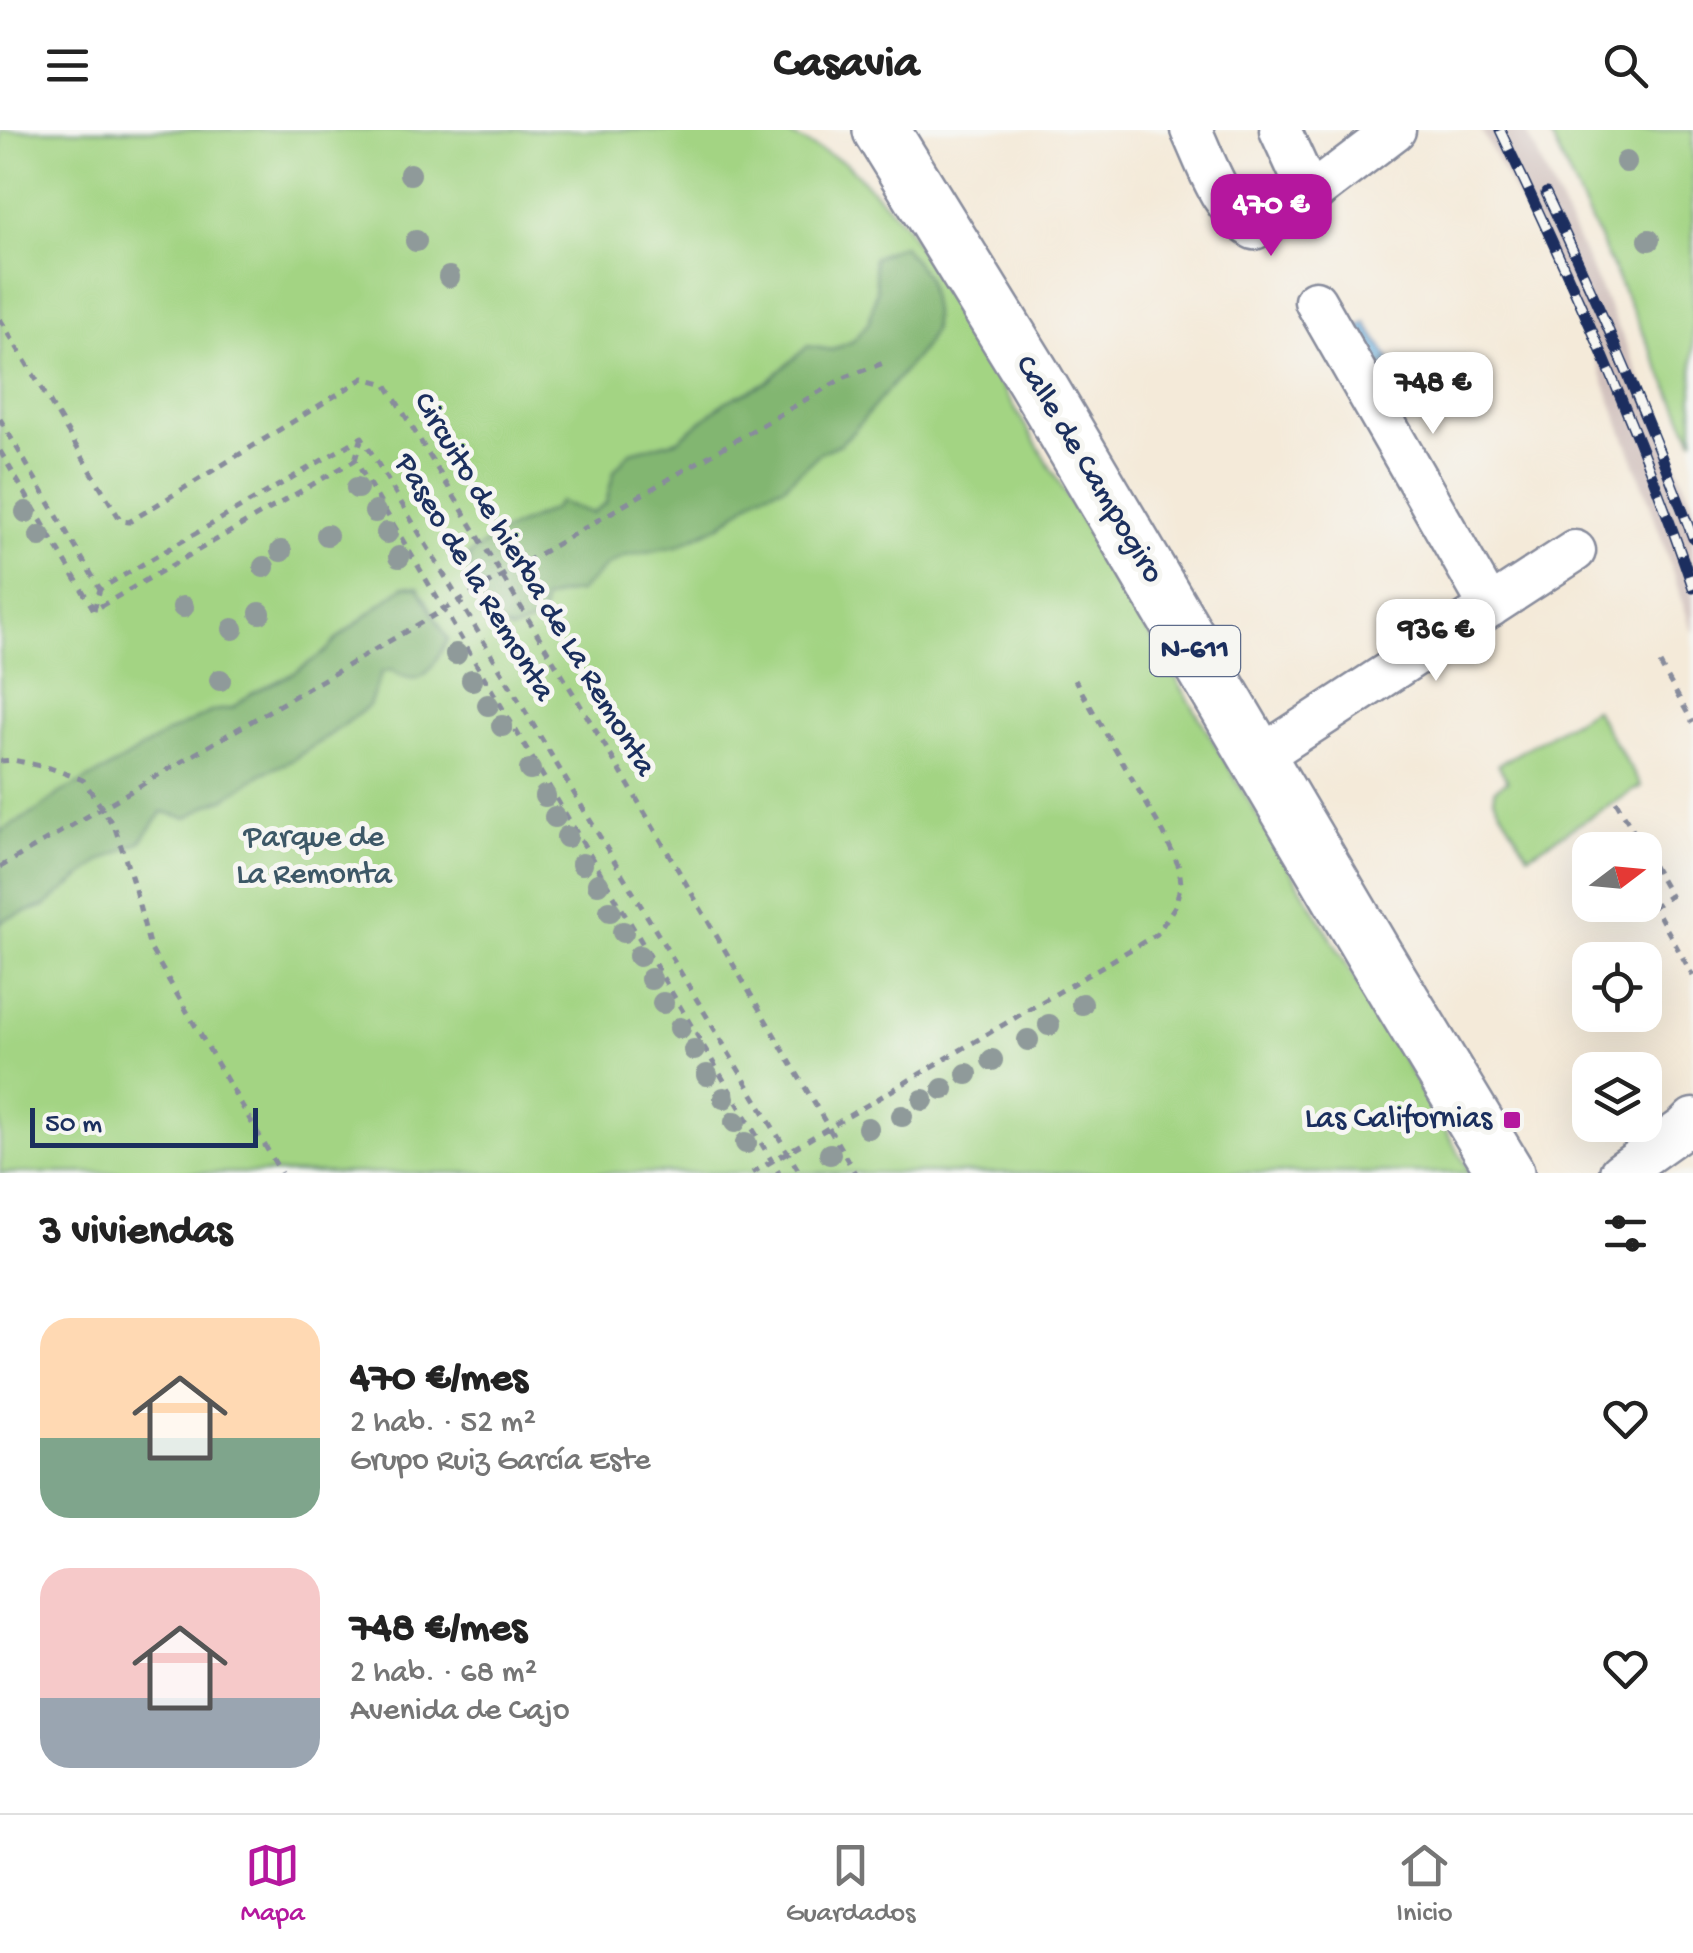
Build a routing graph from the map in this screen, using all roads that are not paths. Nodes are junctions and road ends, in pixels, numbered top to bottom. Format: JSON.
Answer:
{"nodes":[{"id":1,"x":1191,"y":130,"type":"edge"},
{"id":2,"x":1280,"y":130,"type":"edge"},
{"id":3,"x":881,"y":131,"type":"edge"},
{"id":4,"x":1380,"y":135,"type":"edge"},
{"id":5,"x":1309,"y":193,"type":"junction"},
{"id":6,"x":1315,"y":302,"type":"dead end"},
{"id":7,"x":1575,"y":551,"type":"dead end"},
{"id":8,"x":1490,"y":607,"type":"junction"},
{"id":9,"x":1258,"y":758,"type":"junction"},
{"id":10,"x":1693,"y":1120,"type":"edge"},
{"id":11,"x":1506,"y":1173,"type":"edge"},
{"id":12,"x":1620,"y":1173,"type":"edge"}],
"edges":[{"from":1,"to":5,"type":"street"},
{"from":2,"to":5,"type":"street"},
{"from":3,"to":9,"type":"highway","name":"Calle de Campogiro","number":"N-611"},
{"from":4,"to":5,"type":"street"},
{"from":6,"to":8,"type":"street"},
{"from":7,"to":8,"type":"street"},
{"from":8,"to":9,"type":"street"},
{"from":9,"to":11,"type":"highway","name":"Calle de Campogiro","number":"N-611"},
{"from":10,"to":12,"type":"street"}]}
